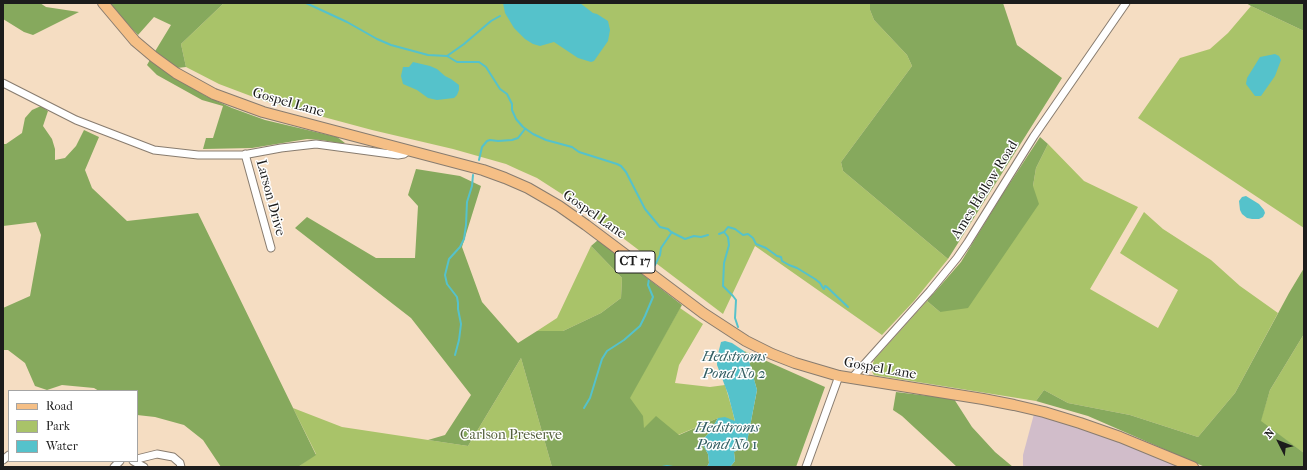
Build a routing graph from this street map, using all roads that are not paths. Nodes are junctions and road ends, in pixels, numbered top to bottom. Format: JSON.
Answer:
{"nodes":[{"id":1,"x":103,"y":3,"type":"edge"},
{"id":2,"x":1126,"y":3,"type":"edge"},
{"id":3,"x":3,"y":83,"type":"edge"},
{"id":4,"x":409,"y":150,"type":"junction"},
{"id":5,"x":245,"y":154,"type":"junction"},
{"id":6,"x":271,"y":248,"type":"dead end"},
{"id":7,"x":839,"y":376,"type":"junction"},
{"id":8,"x":851,"y":379,"type":"junction"},
{"id":9,"x":138,"y":459,"type":"edge"},
{"id":10,"x":135,"y":462,"type":"edge"},
{"id":11,"x":144,"y":467,"type":"edge"},
{"id":12,"x":181,"y":467,"type":"edge"},
{"id":13,"x":806,"y":467,"type":"edge"},
{"id":14,"x":1193,"y":467,"type":"edge"}],
"edges":[{"from":1,"to":4,"type":"main road","name":"Gospel Lane","number":"CT 17"},
{"from":2,"to":8,"type":"street","name":"Ames Hollow Road"},
{"from":3,"to":5,"type":"street"},
{"from":4,"to":5,"type":"street"},
{"from":4,"to":7,"type":"main road","name":"Gospel Lane","number":"CT 17"},
{"from":5,"to":6,"type":"street","name":"Larson Drive"},
{"from":7,"to":8,"type":"main road","name":"Gospel Lane","number":"CT 17"},
{"from":7,"to":13,"type":"street"},
{"from":8,"to":14,"type":"main road","name":"Gospel Lane","number":"CT 17"},
{"from":9,"to":12,"type":"street"},
{"from":10,"to":11,"type":"street"}]}
